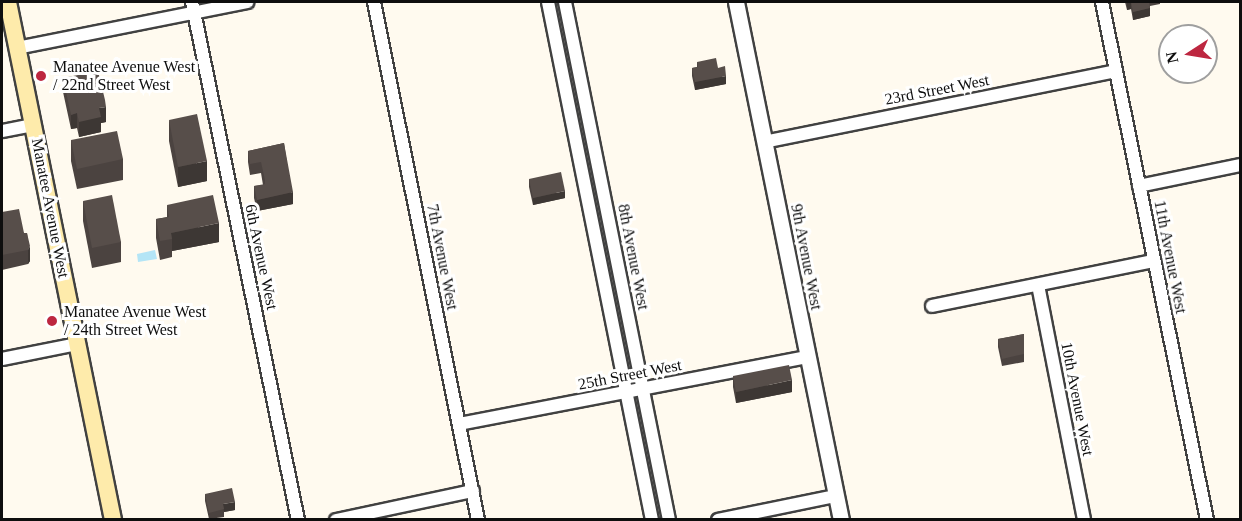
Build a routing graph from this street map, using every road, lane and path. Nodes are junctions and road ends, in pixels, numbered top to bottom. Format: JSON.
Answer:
{"nodes":[{"id":1,"x":8,"y":2,"type":"edge"},
{"id":2,"x":247,"y":2,"type":"edge"},
{"id":3,"x":374,"y":2,"type":"edge"},
{"id":4,"x":548,"y":2,"type":"edge"},
{"id":5,"x":565,"y":2,"type":"edge"},
{"id":6,"x":736,"y":2,"type":"edge"},
{"id":7,"x":1102,"y":2,"type":"edge"},
{"id":8,"x":193,"y":7,"type":"edge"},
{"id":9,"x":17,"y":48,"type":"junction"},
{"id":10,"x":1116,"y":71,"type":"junction"},
{"id":11,"x":33,"y":125,"type":"junction"},
{"id":12,"x":2,"y":131,"type":"edge"},
{"id":13,"x":764,"y":142,"type":"junction"},
{"id":14,"x":1240,"y":165,"type":"edge"},
{"id":15,"x":1139,"y":186,"type":"junction"},
{"id":16,"x":1154,"y":261,"type":"junction"},
{"id":17,"x":1038,"y":285,"type":"junction"},
{"id":18,"x":932,"y":306,"type":"dead end"},
{"id":19,"x":77,"y":344,"type":"junction"},
{"id":20,"x":808,"y":357,"type":"junction"},
{"id":21,"x":2,"y":359,"type":"edge"},
{"id":22,"x":643,"y":390,"type":"junction"},
{"id":23,"x":626,"y":393,"type":"junction"},
{"id":24,"x":459,"y":424,"type":"junction"},
{"id":25,"x":472,"y":491,"type":"junction"},
{"id":26,"x":835,"y":496,"type":"junction"},
{"id":27,"x":110,"y":519,"type":"edge"},
{"id":28,"x":298,"y":519,"type":"edge"},
{"id":29,"x":336,"y":519,"type":"edge"},
{"id":30,"x":478,"y":519,"type":"edge"},
{"id":31,"x":652,"y":519,"type":"edge"},
{"id":32,"x":669,"y":519,"type":"edge"},
{"id":33,"x":718,"y":519,"type":"edge"},
{"id":34,"x":841,"y":519,"type":"edge"},
{"id":35,"x":1084,"y":519,"type":"edge"},
{"id":36,"x":1207,"y":519,"type":"edge"}],
"edges":[{"from":1,"to":9,"type":"main road","name":"Manatee Avenue West"},
{"from":2,"to":8,"type":"street"},
{"from":3,"to":24,"type":"street","name":"7th Avenue West"},
{"from":4,"to":23,"type":"street","name":"8th Avenue West"},
{"from":5,"to":22,"type":"street","name":"8th Avenue West"},
{"from":6,"to":13,"type":"street","name":"9th Avenue West"},
{"from":7,"to":10,"type":"street","name":"11th Avenue West"},
{"from":8,"to":9,"type":"street"},
{"from":8,"to":28,"type":"street","name":"6th Avenue West"},
{"from":9,"to":11,"type":"main road","name":"Manatee Avenue West"},
{"from":10,"to":13,"type":"street","name":"23rd Street West"},
{"from":10,"to":15,"type":"street","name":"11th Avenue West"},
{"from":11,"to":12,"type":"street"},
{"from":11,"to":19,"type":"main road","name":"Manatee Avenue West"},
{"from":13,"to":20,"type":"street","name":"9th Avenue West"},
{"from":14,"to":15,"type":"street"},
{"from":15,"to":16,"type":"street","name":"11th Avenue West"},
{"from":16,"to":17,"type":"street"},
{"from":16,"to":36,"type":"street","name":"11th Avenue West"},
{"from":17,"to":18,"type":"street"},
{"from":17,"to":35,"type":"street","name":"10th Avenue West"},
{"from":19,"to":21,"type":"street"},
{"from":19,"to":27,"type":"main road","name":"Manatee Avenue West"},
{"from":20,"to":22,"type":"street","name":"25th Street West"},
{"from":20,"to":26,"type":"street","name":"9th Avenue West"},
{"from":22,"to":23,"type":"street","name":"25th Street West"},
{"from":22,"to":32,"type":"street","name":"8th Avenue West"},
{"from":23,"to":24,"type":"street","name":"25th Street West"},
{"from":23,"to":31,"type":"street","name":"8th Avenue West"},
{"from":24,"to":25,"type":"street","name":"7th Avenue West"},
{"from":25,"to":29,"type":"street"},
{"from":25,"to":30,"type":"street","name":"7th Avenue West"},
{"from":26,"to":33,"type":"street"},
{"from":26,"to":34,"type":"street","name":"9th Avenue West"}]}
